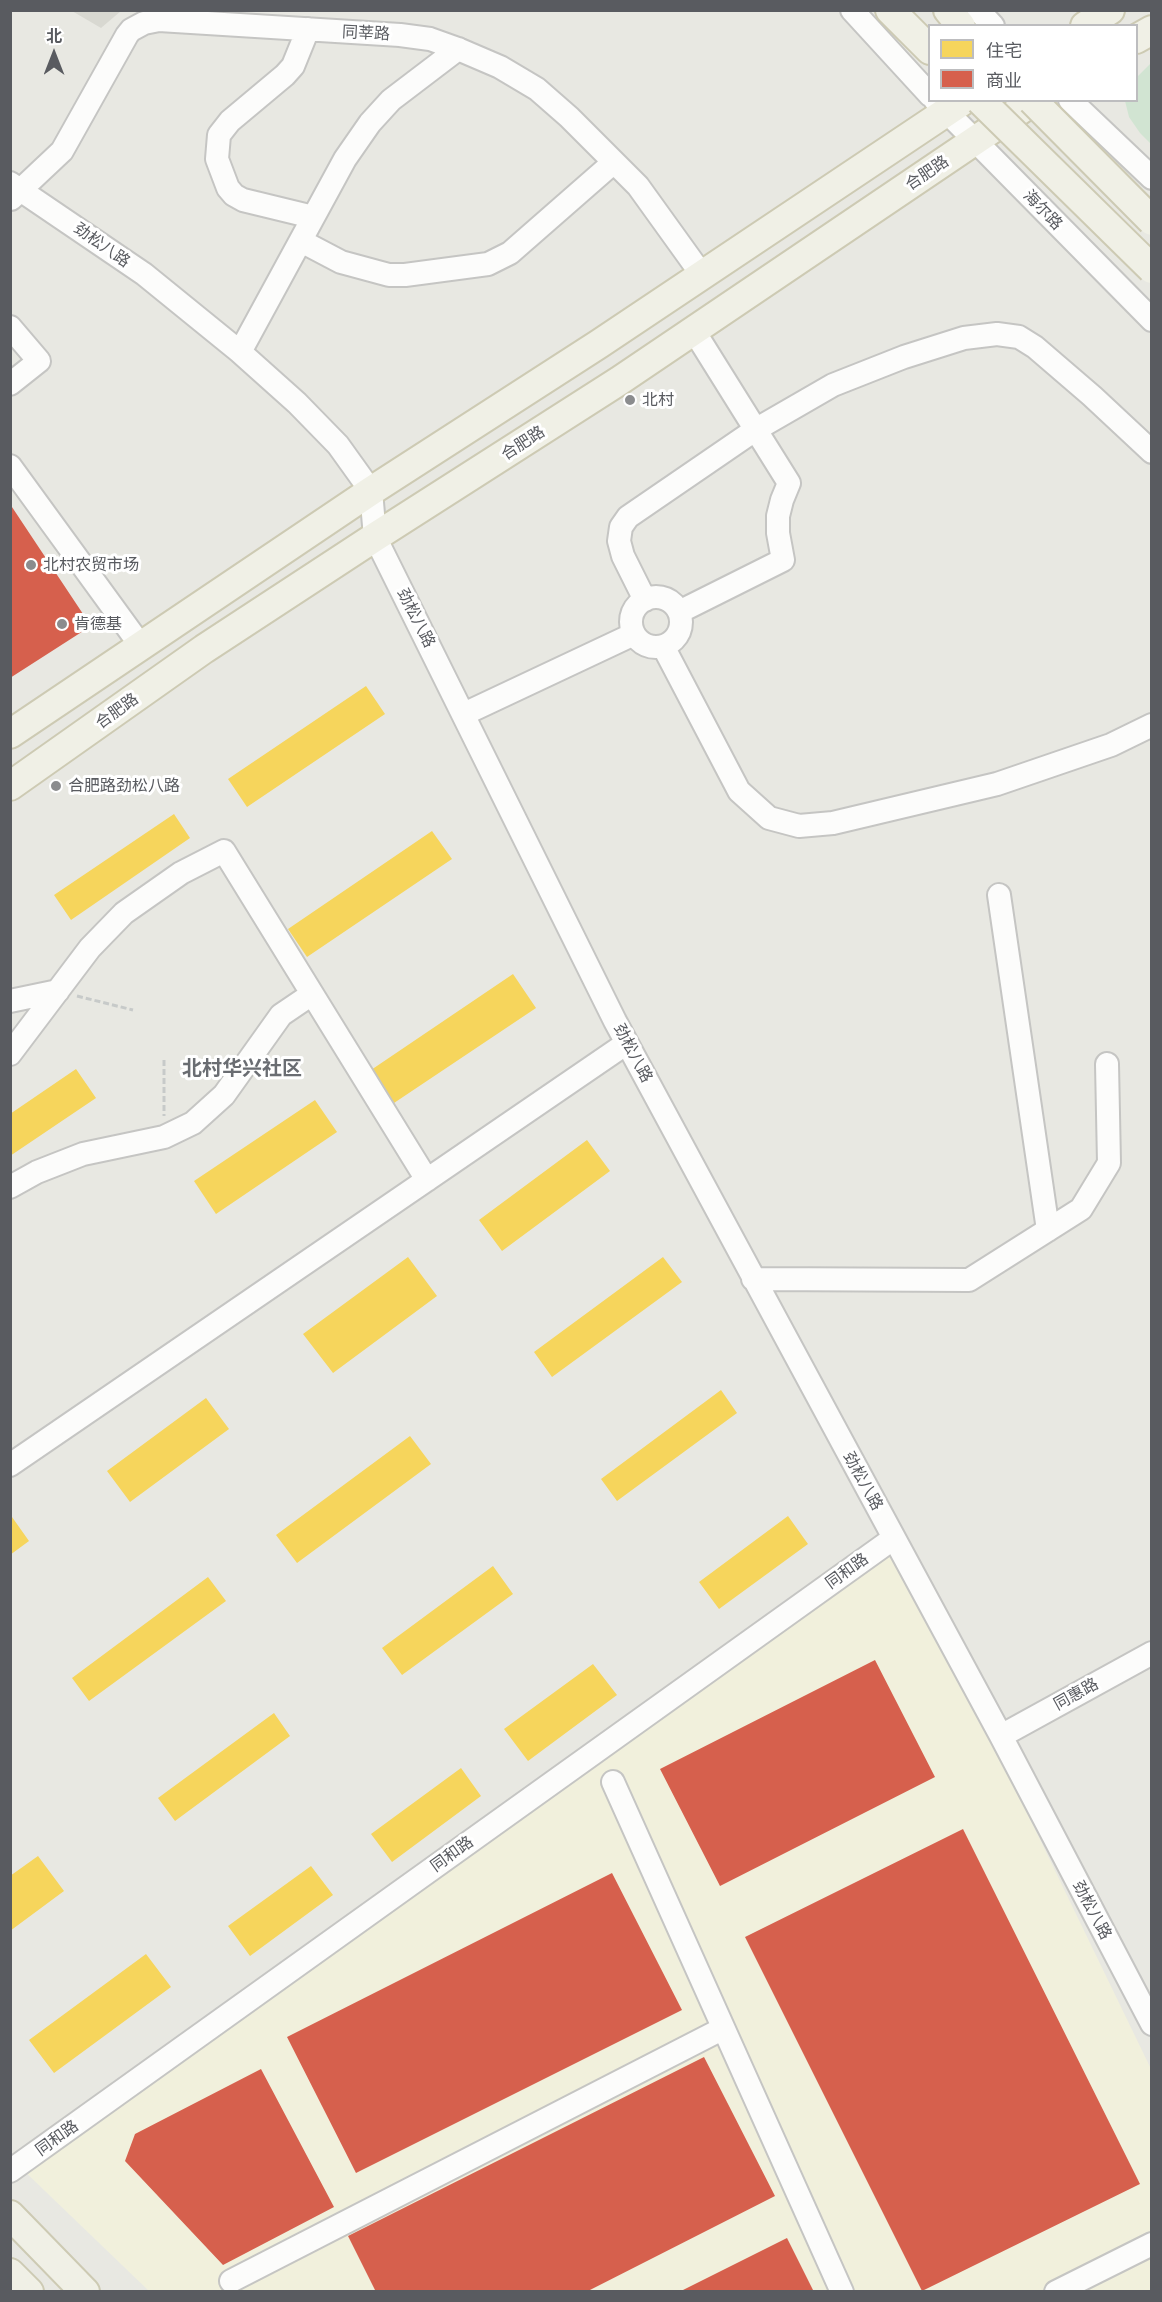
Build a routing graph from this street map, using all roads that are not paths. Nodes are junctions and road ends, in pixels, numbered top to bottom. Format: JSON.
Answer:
{"nodes":[{"id":1,"x":852,"y":10,"type":"edge"},
{"id":2,"x":890,"y":10,"type":"edge"},
{"id":3,"x":948,"y":10,"type":"edge"},
{"id":4,"x":978,"y":10,"type":"edge"},
{"id":5,"x":1110,"y":10,"type":"edge"},
{"id":6,"x":959,"y":24,"type":"edge"},
{"id":7,"x":991,"y":24,"type":"edge"},
{"id":8,"x":1088,"y":24,"type":"edge"},
{"id":9,"x":308,"y":29,"type":"junction"},
{"id":10,"x":1152,"y":30,"type":"edge"},
{"id":11,"x":1138,"y":38,"type":"edge"},
{"id":12,"x":928,"y":48,"type":"edge"},
{"id":13,"x":458,"y":49,"type":"junction"},
{"id":14,"x":928,"y":87,"type":"edge"},
{"id":15,"x":943,"y":102,"type":"edge"},
{"id":16,"x":982,"y":102,"type":"edge"},
{"id":17,"x":1031,"y":102,"type":"edge"},
{"id":18,"x":1036,"y":102,"type":"edge"},
{"id":19,"x":1073,"y":102,"type":"edge"},
{"id":20,"x":975,"y":141,"type":"junction"},
{"id":21,"x":614,"y":162,"type":"junction"},
{"id":22,"x":1152,"y":178,"type":"edge"},
{"id":23,"x":14,"y":191,"type":"edge"},
{"id":24,"x":313,"y":217,"type":"junction"},
{"id":25,"x":1152,"y":221,"type":"edge"},
{"id":26,"x":300,"y":241,"type":"junction"},
{"id":27,"x":1152,"y":269,"type":"edge"},
{"id":28,"x":702,"y":275,"type":"junction"},
{"id":29,"x":1152,"y":320,"type":"edge"},
{"id":30,"x":10,"y":327,"type":"edge"},
{"id":31,"x":694,"y":331,"type":"junction"},
{"id":32,"x":240,"y":352,"type":"junction"},
{"id":33,"x":10,"y":384,"type":"edge"},
{"id":34,"x":755,"y":430,"type":"junction"},
{"id":35,"x":1152,"y":452,"type":"edge"},
{"id":36,"x":10,"y":466,"type":"edge"},
{"id":37,"x":371,"y":491,"type":"junction"},
{"id":38,"x":375,"y":537,"type":"junction"},
{"id":39,"x":645,"y":600,"type":"junction"},
{"id":40,"x":679,"y":612,"type":"junction"},
{"id":41,"x":634,"y":634,"type":"junction"},
{"id":42,"x":141,"y":646,"type":"junction"},
{"id":43,"x":663,"y":646,"type":"junction"},
{"id":44,"x":464,"y":714,"type":"junction"},
{"id":45,"x":1152,"y":725,"type":"edge"},
{"id":46,"x":10,"y":734,"type":"edge"},
{"id":47,"x":10,"y":786,"type":"edge"},
{"id":48,"x":999,"y":895,"type":"dead end"},
{"id":49,"x":58,"y":991,"type":"junction"},
{"id":50,"x":312,"y":994,"type":"junction"},
{"id":51,"x":10,"y":1001,"type":"edge"},
{"id":52,"x":627,"y":1043,"type":"junction"},
{"id":53,"x":10,"y":1054,"type":"edge"},
{"id":54,"x":1107,"y":1064,"type":"dead end"},
{"id":55,"x":427,"y":1180,"type":"junction"},
{"id":56,"x":10,"y":1187,"type":"edge"},
{"id":57,"x":1048,"y":1230,"type":"junction"},
{"id":58,"x":753,"y":1279,"type":"junction"},
{"id":59,"x":10,"y":1465,"type":"edge"},
{"id":60,"x":894,"y":1538,"type":"junction"},
{"id":61,"x":1152,"y":1653,"type":"edge"},
{"id":62,"x":1001,"y":1736,"type":"junction"},
{"id":63,"x":613,"y":1782,"type":"dead end"},
{"id":64,"x":1152,"y":2024,"type":"edge"},
{"id":65,"x":722,"y":2030,"type":"junction"},
{"id":66,"x":10,"y":2171,"type":"edge"},
{"id":67,"x":10,"y":2215,"type":"edge"},
{"id":68,"x":1152,"y":2244,"type":"edge"},
{"id":69,"x":10,"y":2273,"type":"edge"},
{"id":70,"x":29,"y":2292,"type":"edge"},
{"id":71,"x":85,"y":2292,"type":"edge"},
{"id":72,"x":250,"y":2292,"type":"edge"},
{"id":73,"x":842,"y":2292,"type":"edge"},
{"id":74,"x":1056,"y":2292,"type":"edge"}],
"edges":[{"from":1,"to":14,"type":"street","name":"海尔路"},
{"from":2,"to":12,"type":"main road"},
{"from":3,"to":6,"type":"main road"},
{"from":4,"to":7,"type":"street"},
{"from":5,"to":8,"type":"main road"},
{"from":9,"to":13,"type":"street","name":"同莘路"},
{"from":9,"to":23,"type":"street","name":"同莘路"},
{"from":9,"to":24,"type":"street"},
{"from":10,"to":11,"type":"main road"},
{"from":13,"to":21,"type":"street","name":"同莘路"},
{"from":13,"to":24,"type":"street"},
{"from":15,"to":20,"type":"street","name":"海尔路"},
{"from":15,"to":28,"type":"main road"},
{"from":16,"to":27,"type":"main road","name":"海尔路","bridge":true},
{"from":17,"to":20,"type":"main road","name":"合肥路"},
{"from":18,"to":25,"type":"main road","bridge":true},
{"from":19,"to":22,"type":"street"},
{"from":20,"to":29,"type":"street","name":"海尔路"},
{"from":20,"to":31,"type":"main road","name":"合肥路"},
{"from":21,"to":26,"type":"street"},
{"from":21,"to":28,"type":"street","name":"同莘路"},
{"from":23,"to":32,"type":"street","name":"劲松八路"},
{"from":24,"to":26,"type":"street"},
{"from":26,"to":32,"type":"street"},
{"from":28,"to":37,"type":"main road"},
{"from":30,"to":33,"type":"street"},
{"from":31,"to":34,"type":"street"},
{"from":31,"to":38,"type":"main road","name":"合肥路"},
{"from":32,"to":37,"type":"street","name":"劲松八路"},
{"from":34,"to":35,"type":"street"},
{"from":34,"to":39,"type":"street"},
{"from":34,"to":40,"type":"street"},
{"from":36,"to":42,"type":"street"},
{"from":37,"to":38,"type":"street","name":"劲松八路"},
{"from":37,"to":42,"type":"main road"},
{"from":38,"to":44,"type":"street","name":"劲松八路"},
{"from":38,"to":47,"type":"main road","name":"合肥路"},
{"from":39,"to":40,"type":"street"},
{"from":39,"to":41,"type":"street"},
{"from":40,"to":43,"type":"street"},
{"from":41,"to":43,"type":"street"},
{"from":41,"to":44,"type":"street"},
{"from":42,"to":46,"type":"main road"},
{"from":43,"to":45,"type":"street"},
{"from":44,"to":52,"type":"street","name":"劲松八路"},
{"from":48,"to":57,"type":"street"},
{"from":49,"to":50,"type":"street"},
{"from":49,"to":51,"type":"street"},
{"from":49,"to":53,"type":"street"},
{"from":50,"to":55,"type":"street"},
{"from":50,"to":56,"type":"street"},
{"from":52,"to":55,"type":"street"},
{"from":52,"to":58,"type":"street","name":"劲松八路"},
{"from":54,"to":57,"type":"street"},
{"from":55,"to":59,"type":"street"},
{"from":57,"to":58,"type":"street"},
{"from":58,"to":60,"type":"street","name":"劲松八路"},
{"from":60,"to":62,"type":"street","name":"劲松八路"},
{"from":60,"to":66,"type":"street","name":"同和路"},
{"from":61,"to":62,"type":"street","name":"同惠路"},
{"from":62,"to":64,"type":"street","name":"劲松八路"},
{"from":63,"to":65,"type":"street"},
{"from":65,"to":72,"type":"street"},
{"from":65,"to":73,"type":"street"},
{"from":67,"to":71,"type":"main road"},
{"from":68,"to":74,"type":"street"},
{"from":69,"to":70,"type":"main road"}]}
